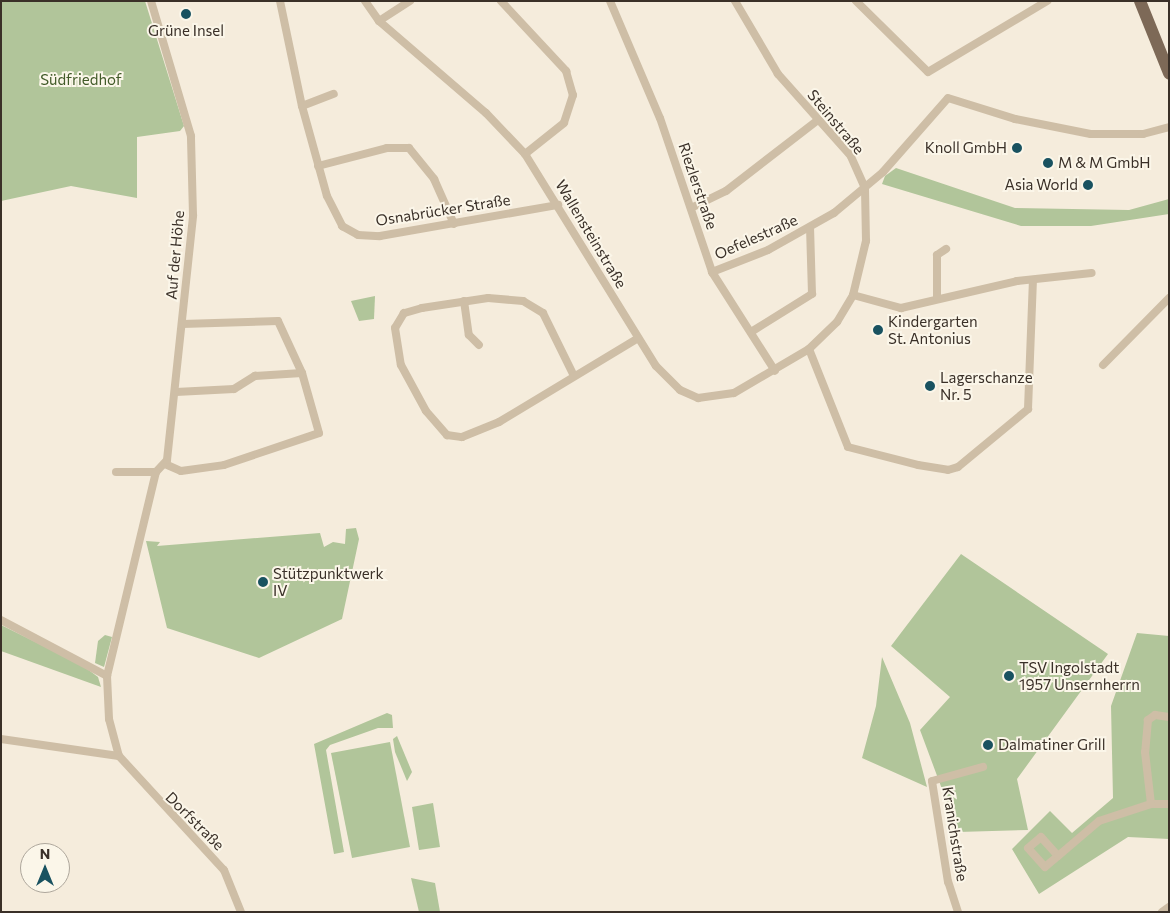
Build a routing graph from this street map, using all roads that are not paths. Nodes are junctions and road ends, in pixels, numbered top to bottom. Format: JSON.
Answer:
{"nodes":[{"id":1,"x":151,"y":1,"type":"edge"},
{"id":2,"x":280,"y":1,"type":"edge"},
{"id":3,"x":365,"y":1,"type":"edge"},
{"id":4,"x":410,"y":1,"type":"edge"},
{"id":5,"x":501,"y":1,"type":"edge"},
{"id":6,"x":610,"y":1,"type":"edge"},
{"id":7,"x":735,"y":1,"type":"edge"},
{"id":8,"x":856,"y":1,"type":"edge"},
{"id":9,"x":1047,"y":1,"type":"edge"},
{"id":10,"x":1140,"y":1,"type":"edge"},
{"id":11,"x":379,"y":20,"type":"junction"},
{"id":12,"x":1169,"y":73,"type":"edge"},
{"id":13,"x":334,"y":94,"type":"dead end"},
{"id":14,"x":302,"y":106,"type":"junction"},
{"id":15,"x":818,"y":120,"type":"junction"},
{"id":16,"x":1169,"y":127,"type":"edge"},
{"id":17,"x":525,"y":154,"type":"junction"},
{"id":18,"x":318,"y":166,"type":"junction"},
{"id":19,"x":865,"y":188,"type":"junction"},
{"id":20,"x":558,"y":205,"type":"junction"},
{"id":21,"x":691,"y":208,"type":"junction"},
{"id":22,"x":454,"y":224,"type":"junction"},
{"id":23,"x":810,"y":228,"type":"junction"},
{"id":24,"x":946,"y":249,"type":"dead end"},
{"id":25,"x":712,"y":272,"type":"junction"},
{"id":26,"x":1092,"y":273,"type":"dead end"},
{"id":27,"x":1033,"y":281,"type":"junction"},
{"id":28,"x":853,"y":295,"type":"junction"},
{"id":29,"x":937,"y":298,"type":"junction"},
{"id":30,"x":1169,"y":298,"type":"edge"},
{"id":31,"x":464,"y":300,"type":"junction"},
{"id":32,"x":182,"y":324,"type":"junction"},
{"id":33,"x":751,"y":332,"type":"junction"},
{"id":34,"x":638,"y":338,"type":"junction"},
{"id":35,"x":479,"y":345,"type":"dead end"},
{"id":36,"x":809,"y":349,"type":"junction"},
{"id":37,"x":1103,"y":365,"type":"dead end"},
{"id":38,"x":775,"y":371,"type":"junction"},
{"id":39,"x":302,"y":373,"type":"junction"},
{"id":40,"x":574,"y":376,"type":"junction"},
{"id":41,"x":176,"y":392,"type":"junction"},
{"id":42,"x":165,"y":464,"type":"junction"},
{"id":43,"x":116,"y":472,"type":"dead end"},
{"id":44,"x":156,"y":472,"type":"junction"},
{"id":45,"x":1,"y":620,"type":"edge"},
{"id":46,"x":107,"y":676,"type":"junction"},
{"id":47,"x":1169,"y":717,"type":"edge"},
{"id":48,"x":1,"y":739,"type":"edge"},
{"id":49,"x":119,"y":756,"type":"junction"},
{"id":50,"x":983,"y":767,"type":"dead end"},
{"id":51,"x":1151,"y":804,"type":"junction"},
{"id":52,"x":1169,"y":804,"type":"edge"},
{"id":53,"x":1058,"y":856,"type":"dead end"},
{"id":54,"x":1169,"y":907,"type":"edge"},
{"id":55,"x":242,"y":912,"type":"edge"},
{"id":56,"x":958,"y":912,"type":"edge"},
{"id":57,"x":1162,"y":912,"type":"edge"}],
"edges":[{"from":1,"to":32,"type":"street","name":"Auf der Höhe"},
{"from":2,"to":14,"type":"street","name":"Osnabrücker Straße"},
{"from":3,"to":11,"type":"street","name":"Wallensteinstraße"},
{"from":4,"to":11,"type":"street"},
{"from":5,"to":17,"type":"street"},
{"from":6,"to":21,"type":"street","name":"Riezlerstraße"},
{"from":7,"to":15,"type":"street","name":"Steinstraße"},
{"from":8,"to":9,"type":"street"},
{"from":10,"to":12,"type":"main road"},
{"from":11,"to":17,"type":"street","name":"Wallensteinstraße"},
{"from":13,"to":14,"type":"street"},
{"from":14,"to":18,"type":"street","name":"Osnabrücker Straße"},
{"from":15,"to":19,"type":"street","name":"Steinstraße"},
{"from":15,"to":21,"type":"street"},
{"from":16,"to":19,"type":"street","name":"Oefelestraße"},
{"from":17,"to":20,"type":"street","name":"Wallensteinstraße"},
{"from":18,"to":22,"type":"street","name":"Osnabrücker Straße"},
{"from":18,"to":22,"type":"street"},
{"from":19,"to":23,"type":"street","name":"Oefelestraße"},
{"from":19,"to":28,"type":"street","name":"Steinstraße"},
{"from":20,"to":22,"type":"street","name":"Osnabrücker Straße"},
{"from":20,"to":34,"type":"street","name":"Wallensteinstraße"},
{"from":21,"to":25,"type":"street","name":"Riezlerstraße"},
{"from":23,"to":25,"type":"street","name":"Oefelestraße"},
{"from":23,"to":33,"type":"street","name":"Oefelestraße"},
{"from":24,"to":29,"type":"street"},
{"from":25,"to":33,"type":"street","name":"Riezlerstraße"},
{"from":26,"to":27,"type":"street"},
{"from":27,"to":29,"type":"street"},
{"from":27,"to":36,"type":"street"},
{"from":28,"to":29,"type":"street"},
{"from":28,"to":36,"type":"street","name":"Steinstraße"},
{"from":30,"to":37,"type":"street"},
{"from":31,"to":35,"type":"street"},
{"from":31,"to":40,"type":"street"},
{"from":31,"to":40,"type":"street"},
{"from":32,"to":39,"type":"street"},
{"from":32,"to":41,"type":"street","name":"Auf der Höhe"},
{"from":33,"to":38,"type":"street","name":"Riezlerstraße"},
{"from":34,"to":38,"type":"street","name":"Wallensteinstraße"},
{"from":34,"to":40,"type":"street"},
{"from":36,"to":38,"type":"street","name":"Wallensteinstraße"},
{"from":39,"to":41,"type":"street"},
{"from":39,"to":42,"type":"street"},
{"from":41,"to":42,"type":"street","name":"Auf der Höhe"},
{"from":42,"to":44,"type":"street"},
{"from":43,"to":44,"type":"street"},
{"from":44,"to":46,"type":"street"},
{"from":45,"to":46,"type":"street"},
{"from":46,"to":49,"type":"street"},
{"from":47,"to":51,"type":"street"},
{"from":48,"to":49,"type":"street"},
{"from":49,"to":55,"type":"street","name":"Dorfstraße"},
{"from":50,"to":56,"type":"street","name":"Kranichstraße"},
{"from":51,"to":52,"type":"street"},
{"from":51,"to":53,"type":"street"},
{"from":54,"to":57,"type":"street"}]}
